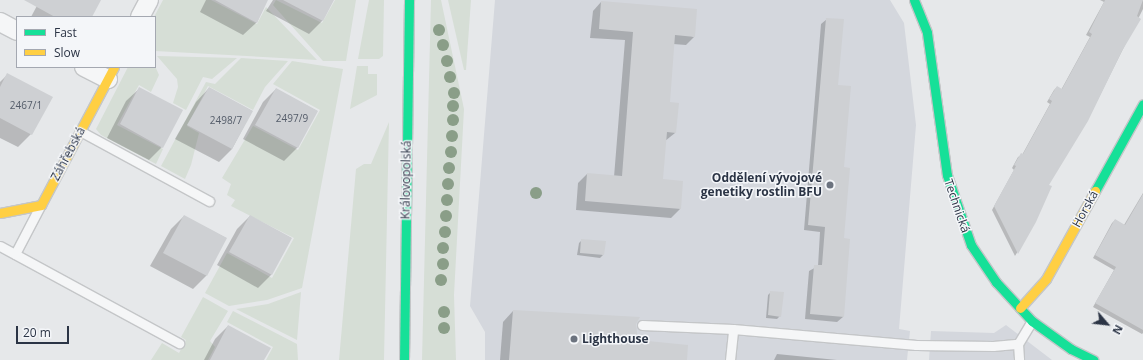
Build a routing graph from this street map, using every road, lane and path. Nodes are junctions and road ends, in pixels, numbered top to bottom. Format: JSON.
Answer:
{"nodes":[{"id":1,"x":148,"y":0,"type":"edge"},
{"id":2,"x":409,"y":0,"type":"edge"},
{"id":3,"x":914,"y":0,"type":"edge"},
{"id":4,"x":140,"y":16,"type":"edge"},
{"id":5,"x":0,"y":22,"type":"edge"},
{"id":6,"x":16,"y":30,"type":"edge"},
{"id":7,"x":88,"y":68,"type":"edge"},
{"id":8,"x":111,"y":73,"type":"edge"},
{"id":9,"x":1143,"y":104,"type":"edge"},
{"id":10,"x":80,"y":131,"type":"junction"},
{"id":11,"x":209,"y":201,"type":"dead end"},
{"id":12,"x":41,"y":205,"type":"junction"},
{"id":13,"x":0,"y":213,"type":"edge"},
{"id":14,"x":0,"y":246,"type":"edge"},
{"id":15,"x":15,"y":254,"type":"junction"},
{"id":16,"x":1020,"y":308,"type":"junction"},
{"id":17,"x":1032,"y":321,"type":"junction"},
{"id":18,"x":642,"y":325,"type":"dead end"},
{"id":19,"x":733,"y":329,"type":"junction"},
{"id":20,"x":180,"y":343,"type":"dead end"},
{"id":21,"x":1018,"y":344,"type":"junction"},
{"id":22,"x":404,"y":360,"type":"edge"},
{"id":23,"x":730,"y":360,"type":"edge"},
{"id":24,"x":1019,"y":360,"type":"edge"},
{"id":25,"x":1094,"y":360,"type":"edge"}],
"edges":[{"from":1,"to":4,"type":"street"},
{"from":2,"to":22,"type":"street","name":"Královopolská"},
{"from":3,"to":16,"type":"street","name":"Technická"},
{"from":5,"to":6,"type":"street"},
{"from":7,"to":8,"type":"street"},
{"from":8,"to":10,"type":"street","name":"Záhřebská"},
{"from":9,"to":16,"type":"street","name":"Horská"},
{"from":10,"to":11,"type":"lane"},
{"from":10,"to":12,"type":"street","name":"Záhřebská"},
{"from":12,"to":13,"type":"street"},
{"from":12,"to":15,"type":"lane"},
{"from":14,"to":15,"type":"lane"},
{"from":15,"to":20,"type":"lane"},
{"from":16,"to":17,"type":"street","name":"Technická"},
{"from":17,"to":21,"type":"lane"},
{"from":17,"to":25,"type":"street","name":"Technická"},
{"from":18,"to":19,"type":"lane"},
{"from":19,"to":21,"type":"lane"},
{"from":19,"to":23,"type":"lane"},
{"from":21,"to":24,"type":"lane"}]}
